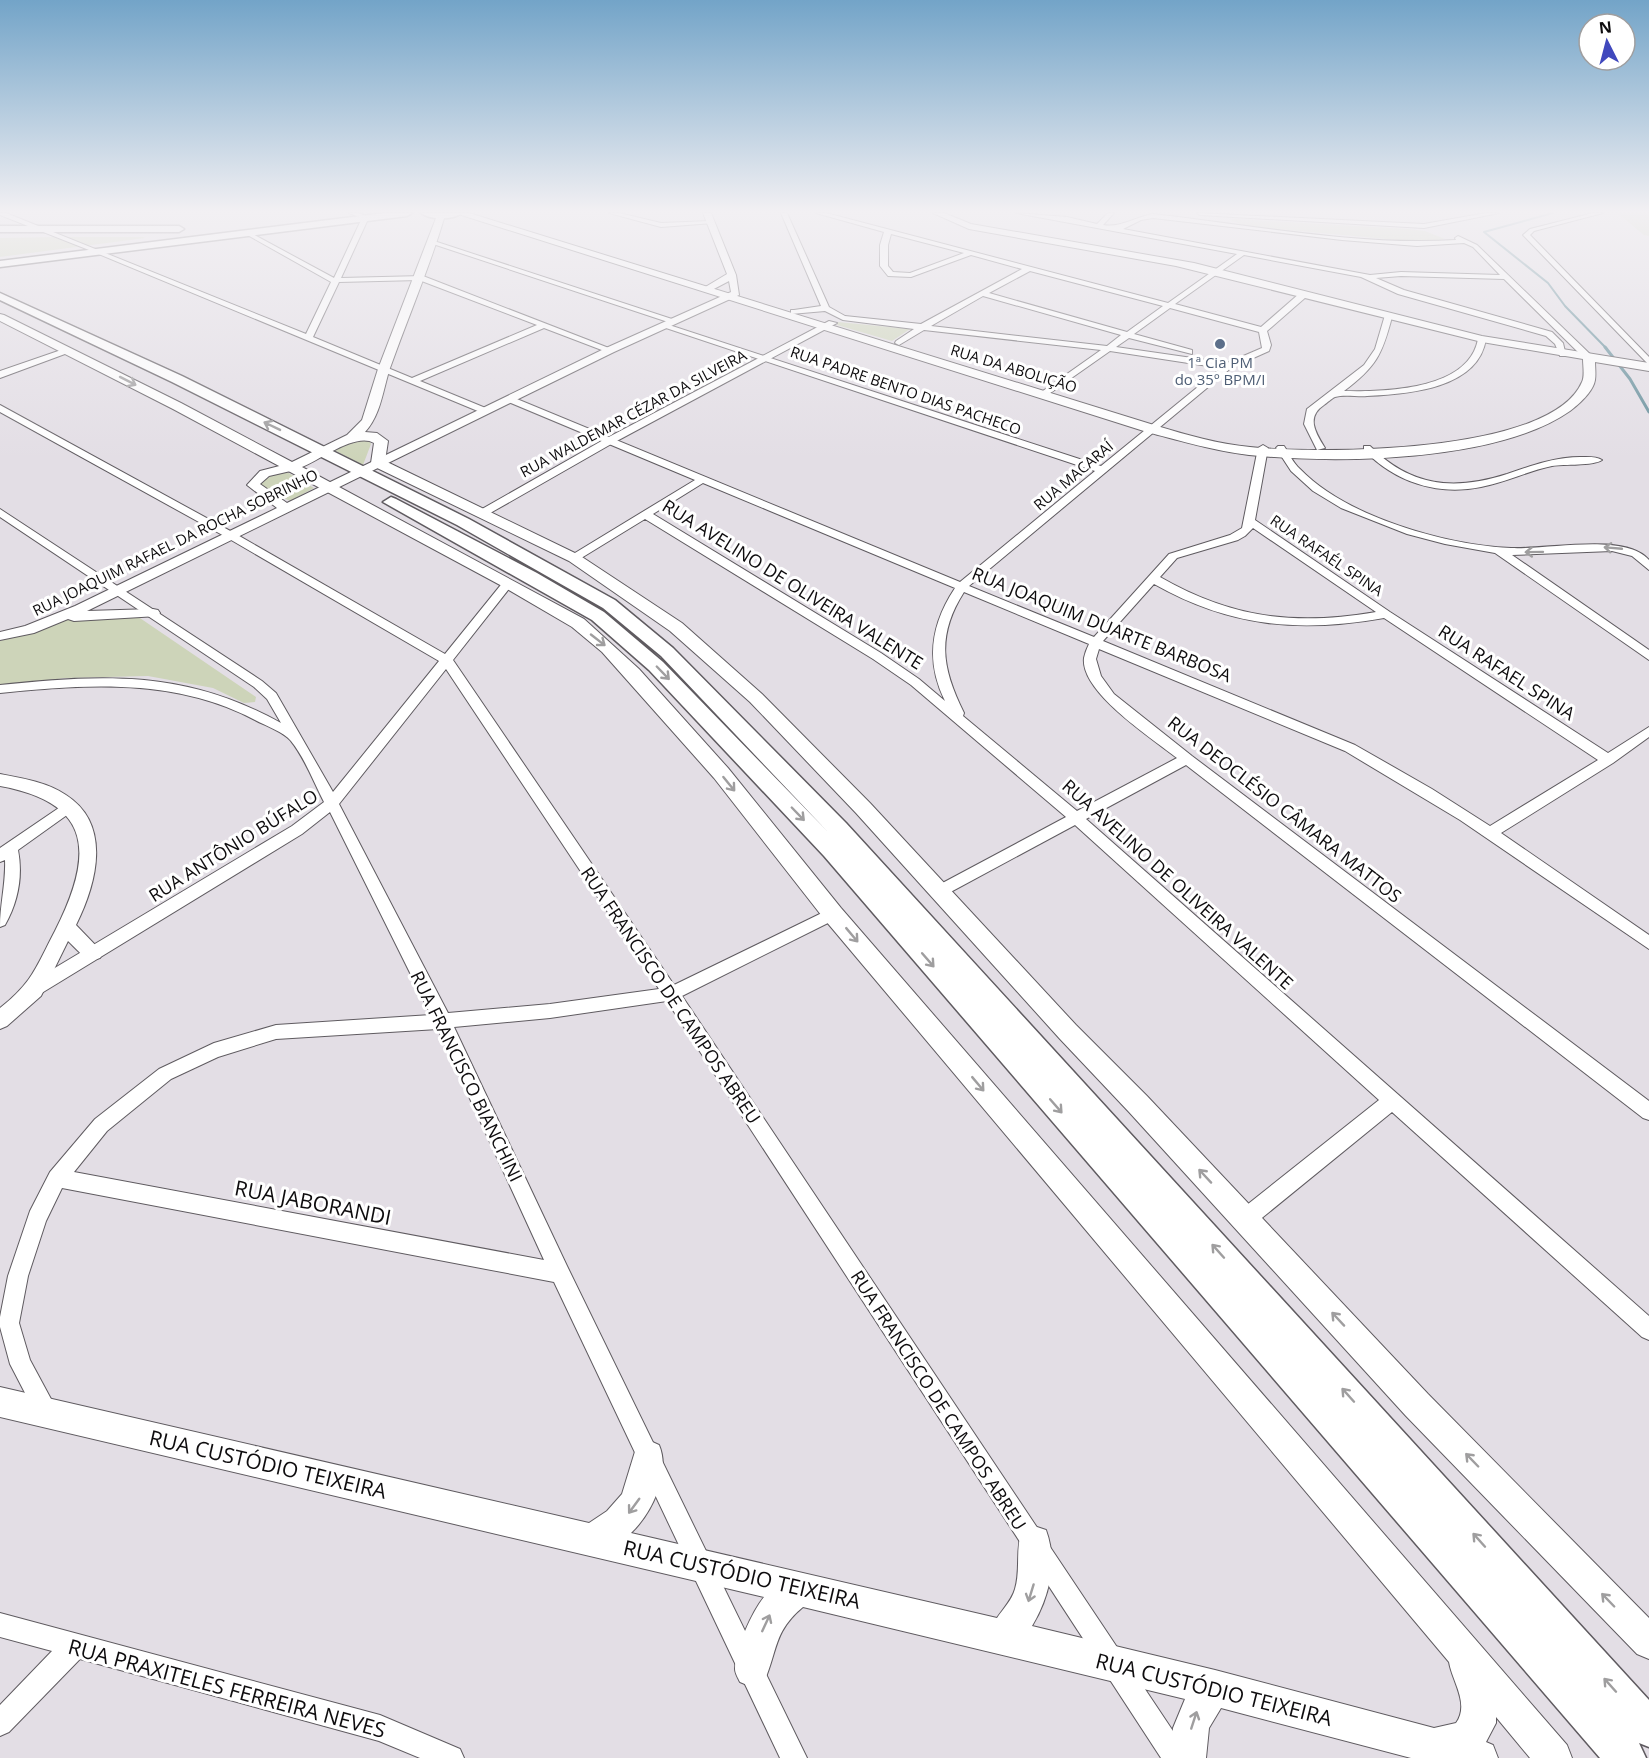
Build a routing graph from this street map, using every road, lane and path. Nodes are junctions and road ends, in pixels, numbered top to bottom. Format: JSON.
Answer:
{"nodes":[{"id":1,"x":205,"y":295,"type":"edge"},
{"id":2,"x":330,"y":295,"type":"edge"},
{"id":3,"x":413,"y":295,"type":"edge"},
{"id":4,"x":465,"y":295,"type":"edge"},
{"id":5,"x":588,"y":295,"type":"edge"},
{"id":6,"x":732,"y":295,"type":"junction"},
{"id":7,"x":820,"y":295,"type":"edge"},
{"id":8,"x":982,"y":295,"type":"edge"},
{"id":9,"x":988,"y":295,"type":"edge"},
{"id":10,"x":1131,"y":295,"type":"edge"},
{"id":11,"x":1184,"y":295,"type":"edge"},
{"id":12,"x":1303,"y":295,"type":"joint"},
{"id":13,"x":1412,"y":295,"type":"edge"},
{"id":14,"x":1436,"y":295,"type":"edge"},
{"id":15,"x":1525,"y":295,"type":"edge"},
{"id":16,"x":1580,"y":295,"type":"edge"},
{"id":17,"x":0,"y":296,"type":"edge"},
{"id":18,"x":1169,"y":305,"type":"junction"},
{"id":19,"x":0,"y":308,"type":"edge"},
{"id":20,"x":826,"y":308,"type":"junction"},
{"id":21,"x":794,"y":312,"type":"junction"},
{"id":22,"x":0,"y":317,"type":"edge"},
{"id":23,"x":1388,"y":317,"type":"junction"},
{"id":24,"x":835,"y":322,"type":"junction"},
{"id":25,"x":670,"y":323,"type":"junction"},
{"id":26,"x":544,"y":325,"type":"junction"},
{"id":27,"x":922,"y":327,"type":"junction"},
{"id":28,"x":1557,"y":328,"type":"junction"},
{"id":29,"x":1263,"y":330,"type":"junction"},
{"id":30,"x":1127,"y":334,"type":"junction"},
{"id":31,"x":1549,"y":334,"type":"junction"},
{"id":32,"x":308,"y":338,"type":"junction"},
{"id":33,"x":1482,"y":339,"type":"junction"},
{"id":34,"x":1569,"y":339,"type":"junction"},
{"id":35,"x":898,"y":343,"type":"junction"},
{"id":36,"x":1160,"y":344,"type":"junction"},
{"id":37,"x":1106,"y":348,"type":"junction"},
{"id":38,"x":610,"y":350,"type":"junction"},
{"id":39,"x":68,"y":351,"type":"junction"},
{"id":40,"x":1563,"y":354,"type":"junction"},
{"id":41,"x":1152,"y":355,"type":"junction"},
{"id":42,"x":768,"y":358,"type":"junction"},
{"id":43,"x":1589,"y":358,"type":"junction"},
{"id":44,"x":1231,"y":364,"type":"junction"},
{"id":45,"x":1643,"y":366,"type":"edge"},
{"id":46,"x":384,"y":369,"type":"junction"},
{"id":47,"x":0,"y":375,"type":"edge"},
{"id":48,"x":412,"y":381,"type":"junction"},
{"id":49,"x":1046,"y":392,"type":"junction"},
{"id":50,"x":1333,"y":394,"type":"junction"},
{"id":51,"x":509,"y":399,"type":"junction"},
{"id":52,"x":0,"y":408,"type":"edge"},
{"id":53,"x":485,"y":411,"type":"junction"},
{"id":54,"x":368,"y":421,"type":"junction"},
{"id":55,"x":1154,"y":427,"type":"junction"},
{"id":56,"x":373,"y":436,"type":"junction"},
{"id":57,"x":352,"y":437,"type":"junction"},
{"id":58,"x":609,"y":441,"type":"junction"},
{"id":59,"x":1320,"y":448,"type":"junction"},
{"id":60,"x":1263,"y":450,"type":"junction"},
{"id":61,"x":1281,"y":451,"type":"junction"},
{"id":62,"x":1370,"y":451,"type":"junction"},
{"id":63,"x":324,"y":452,"type":"junction"},
{"id":64,"x":400,"y":452,"type":"joint"},
{"id":65,"x":1597,"y":460,"type":"dead end"},
{"id":66,"x":301,"y":464,"type":"junction"},
{"id":67,"x":359,"y":469,"type":"junction"},
{"id":68,"x":1103,"y":470,"type":"junction"},
{"id":69,"x":703,"y":479,"type":"junction"},
{"id":70,"x":286,"y":508,"type":"junction"},
{"id":71,"x":0,"y":512,"type":"edge"},
{"id":72,"x":481,"y":513,"type":"junction"},
{"id":73,"x":645,"y":514,"type":"junction"},
{"id":74,"x":1250,"y":521,"type":"junction"},
{"id":75,"x":230,"y":535,"type":"junction"},
{"id":76,"x":1499,"y":550,"type":"junction"},
{"id":77,"x":574,"y":558,"type":"junction"},
{"id":78,"x":1649,"y":567,"type":"edge"},
{"id":79,"x":1153,"y":578,"type":"junction"},
{"id":80,"x":508,"y":583,"type":"junction"},
{"id":81,"x":961,"y":587,"type":"junction"},
{"id":82,"x":117,"y":590,"type":"junction"},
{"id":83,"x":153,"y":613,"type":"junction"},
{"id":84,"x":1386,"y":614,"type":"junction"},
{"id":85,"x":55,"y":620,"type":"junction"},
{"id":86,"x":0,"y":636,"type":"edge"},
{"id":87,"x":1095,"y":643,"type":"junction"},
{"id":88,"x":1649,"y":656,"type":"edge"},
{"id":89,"x":447,"y":661,"type":"junction"},
{"id":90,"x":0,"y":689,"type":"edge"},
{"id":91,"x":962,"y":721,"type":"junction"},
{"id":92,"x":1649,"y":731,"type":"edge"},
{"id":93,"x":298,"y":739,"type":"junction"},
{"id":94,"x":1187,"y":759,"type":"junction"},
{"id":95,"x":1608,"y":760,"type":"junction"},
{"id":96,"x":0,"y":780,"type":"edge"},
{"id":97,"x":332,"y":803,"type":"junction"},
{"id":98,"x":69,"y":806,"type":"junction"},
{"id":99,"x":1076,"y":818,"type":"junction"},
{"id":100,"x":1490,"y":833,"type":"junction"},
{"id":101,"x":4,"y":849,"type":"edge"},
{"id":102,"x":940,"y":891,"type":"junction"},
{"id":103,"x":834,"y":914,"type":"junction"},
{"id":104,"x":0,"y":921,"type":"edge"},
{"id":105,"x":66,"y":927,"type":"junction"},
{"id":106,"x":1649,"y":943,"type":"edge"},
{"id":107,"x":93,"y":954,"type":"junction"},
{"id":108,"x":34,"y":989,"type":"junction"},
{"id":109,"x":671,"y":994,"type":"junction"},
{"id":110,"x":0,"y":1020,"type":"edge"},
{"id":111,"x":443,"y":1022,"type":"junction"},
{"id":112,"x":1393,"y":1100,"type":"junction"},
{"id":113,"x":1649,"y":1112,"type":"edge"},
{"id":114,"x":57,"y":1178,"type":"junction"},
{"id":115,"x":1245,"y":1219,"type":"junction"},
{"id":116,"x":560,"y":1273,"type":"junction"},
{"id":117,"x":5,"y":1328,"type":"edge"},
{"id":118,"x":1649,"y":1330,"type":"edge"},
{"id":119,"x":0,"y":1402,"type":"edge"},
{"id":120,"x":48,"y":1413,"type":"junction"},
{"id":121,"x":648,"y":1456,"type":"junction"},
{"id":122,"x":594,"y":1539,"type":"junction"},
{"id":123,"x":1034,"y":1542,"type":"junction"},
{"id":124,"x":700,"y":1564,"type":"junction"},
{"id":125,"x":800,"y":1588,"type":"junction"},
{"id":126,"x":0,"y":1626,"type":"edge"},
{"id":127,"x":1445,"y":1630,"type":"junction"},
{"id":128,"x":1005,"y":1636,"type":"junction"},
{"id":129,"x":1649,"y":1642,"type":"edge"},
{"id":130,"x":75,"y":1646,"type":"junction"},
{"id":131,"x":1112,"y":1662,"type":"junction"},
{"id":132,"x":752,"y":1670,"type":"junction"},
{"id":133,"x":1215,"y":1688,"type":"junction"},
{"id":134,"x":0,"y":1723,"type":"edge"},
{"id":135,"x":1649,"y":1728,"type":"edge"},
{"id":136,"x":1430,"y":1745,"type":"junction"},
{"id":137,"x":451,"y":1758,"type":"edge"},
{"id":138,"x":794,"y":1758,"type":"edge"},
{"id":139,"x":1176,"y":1758,"type":"edge"},
{"id":140,"x":1188,"y":1758,"type":"edge"},
{"id":141,"x":1480,"y":1758,"type":"edge"},
{"id":142,"x":1554,"y":1758,"type":"edge"},
{"id":143,"x":1626,"y":1758,"type":"edge"}],
"edges":[{"from":1,"to":32,"type":"street"},
{"from":2,"to":32,"type":"street"},
{"from":3,"to":46,"type":"main road"},
{"from":4,"to":26,"type":"street"},
{"from":5,"to":25,"type":"street","name":"RUA PADRE BENTO DIAS PACHECO"},
{"from":6,"to":21,"type":"main road","name":"RUA DA ABOLIÇÃO"},
{"from":6,"to":24,"type":"main road","name":"RUA DA ABOLIÇÃO"},
{"from":6,"to":25,"type":"street"},
{"from":7,"to":20,"type":"street"},
{"from":8,"to":27,"type":"street"},
{"from":9,"to":30,"type":"street"},
{"from":10,"to":18,"type":"street"},
{"from":11,"to":18,"type":"street"},
{"from":12,"to":23,"type":"main road"},
{"from":12,"to":29,"type":"street"},
{"from":13,"to":31,"type":"street"},
{"from":14,"to":28,"type":"street"},
{"from":15,"to":28,"type":"street"},
{"from":16,"to":45,"type":"street"},
{"from":63,"to":17,"type":"main road","one_way":true},
{"from":18,"to":29,"type":"street"},
{"from":18,"to":30,"type":"street"},
{"from":19,"to":66,"type":"main road"},
{"from":20,"to":21,"type":"street"},
{"from":20,"to":24,"type":"street"},
{"from":21,"to":24,"type":"main road","name":"RUA DA ABOLIÇÃO"},
{"from":22,"to":39,"type":"main road"},
{"from":23,"to":33,"type":"main road"},
{"from":23,"to":50,"type":"street"},
{"from":24,"to":27,"type":"street"},
{"from":24,"to":35,"type":"main road","name":"RUA DA ABOLIÇÃO"},
{"from":24,"to":42,"type":"street","name":"RUA WALDEMAR CÉZAR DA SILVEIRA"},
{"from":24,"to":49,"type":"main road","name":"RUA DA ABOLIÇÃO"},
{"from":25,"to":38,"type":"street"},
{"from":25,"to":42,"type":"street","name":"RUA PADRE BENTO DIAS PACHECO"},
{"from":26,"to":38,"type":"street"},
{"from":26,"to":48,"type":"street"},
{"from":27,"to":35,"type":"street"},
{"from":27,"to":37,"type":"street"},
{"from":28,"to":34,"type":"street"},
{"from":29,"to":44,"type":"street","name":"RUA MACARAÍ"},
{"from":30,"to":36,"type":"street"},
{"from":30,"to":37,"type":"street"},
{"from":31,"to":34,"type":"street"},
{"from":31,"to":40,"type":"street"},
{"from":32,"to":46,"type":"street"},
{"from":33,"to":40,"type":"main road"},
{"from":33,"to":50,"type":"street"},
{"from":34,"to":43,"type":"street"},
{"from":35,"to":49,"type":"main road","name":"RUA DA ABOLIÇÃO"},
{"from":36,"to":41,"type":"street"},
{"from":36,"to":44,"type":"street"},
{"from":37,"to":41,"type":"street"},
{"from":37,"to":49,"type":"street"},
{"from":38,"to":51,"type":"street"},
{"from":39,"to":47,"type":"street"},
{"from":39,"to":66,"type":"main road","one_way":true},
{"from":40,"to":43,"type":"main road"},
{"from":41,"to":44,"type":"street"},
{"from":42,"to":58,"type":"street","name":"RUA WALDEMAR CÉZAR DA SILVEIRA"},
{"from":42,"to":68,"type":"street","name":"RUA PADRE BENTO DIAS PACHECO"},
{"from":43,"to":45,"type":"main road"},
{"from":43,"to":62,"type":"main road","name":"RUA DA ABOLIÇÃO"},
{"from":44,"to":55,"type":"street","name":"RUA MACARAÍ"},
{"from":46,"to":48,"type":"street"},
{"from":46,"to":54,"type":"main road"},
{"from":48,"to":53,"type":"street"},
{"from":49,"to":55,"type":"main road","name":"RUA DA ABOLIÇÃO"},
{"from":50,"to":59,"type":"street"},
{"from":51,"to":53,"type":"street"},
{"from":51,"to":58,"type":"street","name":"RUA JOAQUIM DUARTE BARBOSA"},
{"from":52,"to":75,"type":"street","name":"RUA FRANCISCO DE CAMPOS ABREU"},
{"from":53,"to":64,"type":"street"},
{"from":54,"to":56,"type":"main road"},
{"from":54,"to":57,"type":"main road"},
{"from":55,"to":60,"type":"main road","name":"RUA DA ABOLIÇÃO"},
{"from":55,"to":68,"type":"street","name":"RUA MACARAÍ"},
{"from":56,"to":57,"type":"main road"},
{"from":56,"to":67,"type":"main road"},
{"from":57,"to":63,"type":"main road"},
{"from":58,"to":69,"type":"street","name":"RUA JOAQUIM DUARTE BARBOSA"},
{"from":58,"to":72,"type":"street","name":"RUA WALDEMAR CÉZAR DA SILVEIRA"},
{"from":59,"to":61,"type":"main road","name":"RUA DA ABOLIÇÃO"},
{"from":59,"to":62,"type":"main road","name":"RUA DA ABOLIÇÃO"},
{"from":60,"to":61,"type":"main road","name":"RUA DA ABOLIÇÃO"},
{"from":60,"to":74,"type":"street"},
{"from":61,"to":62,"type":"main road","name":"RUA DA ABOLIÇÃO"},
{"from":61,"to":76,"type":"street"},
{"from":62,"to":65,"type":"street"},
{"from":63,"to":66,"type":"main road"},
{"from":63,"to":67,"type":"main road"},
{"from":64,"to":67,"type":"main road"},
{"from":66,"to":67,"type":"main road"},
{"from":66,"to":70,"type":"street"},
{"from":67,"to":70,"type":"street","name":"RUA JOAQUIM RAFAEL DA ROCHA SOBRINHO"},
{"from":67,"to":72,"type":"main road"},
{"from":67,"to":80,"type":"main road"},
{"from":135,"to":67,"type":"main road","one_way":true},
{"from":67,"to":143,"type":"main road","one_way":true},
{"from":68,"to":81,"type":"street","name":"RUA MACARAÍ"},
{"from":69,"to":73,"type":"street"},
{"from":69,"to":81,"type":"street","name":"RUA JOAQUIM DUARTE BARBOSA"},
{"from":70,"to":75,"type":"street","name":"RUA JOAQUIM RAFAEL DA ROCHA SOBRINHO"},
{"from":71,"to":82,"type":"street","name":"RUA FRANCISCO BIANCHINI"},
{"from":72,"to":77,"type":"main road"},
{"from":73,"to":77,"type":"street"},
{"from":73,"to":91,"type":"street","name":"RUA AVELINO DE OLIVEIRA VALENTE"},
{"from":74,"to":79,"type":"street"},
{"from":74,"to":84,"type":"street","name":"RUA RAFAÉL SPINA"},
{"from":75,"to":82,"type":"street","name":"RUA JOAQUIM RAFAEL DA ROCHA SOBRINHO"},
{"from":75,"to":89,"type":"street","name":"RUA FRANCISCO DE CAMPOS ABREU"},
{"from":78,"to":76,"type":"street","one_way":true},
{"from":76,"to":88,"type":"street"},
{"from":77,"to":102,"type":"main road"},
{"from":79,"to":84,"type":"street"},
{"from":79,"to":87,"type":"street"},
{"from":80,"to":89,"type":"street","name":"RUA ANTÔNIO BÚFALO"},
{"from":80,"to":103,"type":"main road","one_way":true},
{"from":81,"to":87,"type":"street","name":"RUA JOAQUIM DUARTE BARBOSA"},
{"from":81,"to":91,"type":"street","name":"RUA MACARAÍ"},
{"from":82,"to":83,"type":"street","name":"RUA FRANCISCO BIANCHINI"},
{"from":82,"to":85,"type":"street","name":"RUA JOAQUIM RAFAEL DA ROCHA SOBRINHO"},
{"from":83,"to":85,"type":"street"},
{"from":83,"to":93,"type":"street","name":"RUA FRANCISCO BIANCHINI"},
{"from":84,"to":95,"type":"street","name":"RUA RAFAEL SPINA"},
{"from":85,"to":86,"type":"street","name":"RUA JOAQUIM RAFAEL DA ROCHA SOBRINHO"},
{"from":87,"to":94,"type":"street","name":"RUA DEOCLÉSIO CÂMARA MATTOS"},
{"from":87,"to":100,"type":"street","name":"RUA JOAQUIM DUARTE BARBOSA"},
{"from":89,"to":97,"type":"street","name":"RUA ANTÔNIO BÚFALO"},
{"from":89,"to":109,"type":"street","name":"RUA FRANCISCO DE CAMPOS ABREU"},
{"from":90,"to":93,"type":"street"},
{"from":91,"to":99,"type":"street","name":"RUA AVELINO DE OLIVEIRA VALENTE"},
{"from":92,"to":95,"type":"street"},
{"from":93,"to":97,"type":"street","name":"RUA FRANCISCO BIANCHINI"},
{"from":94,"to":99,"type":"street"},
{"from":94,"to":113,"type":"street","name":"RUA DEOCLÉSIO CÂMARA MATTOS"},
{"from":95,"to":100,"type":"street"},
{"from":96,"to":98,"type":"street"},
{"from":97,"to":107,"type":"street","name":"RUA ANTÔNIO BÚFALO"},
{"from":97,"to":111,"type":"street","name":"RUA FRANCISCO BIANCHINI"},
{"from":98,"to":101,"type":"street"},
{"from":98,"to":105,"type":"street"},
{"from":99,"to":102,"type":"street"},
{"from":99,"to":112,"type":"street","name":"RUA AVELINO DE OLIVEIRA VALENTE"},
{"from":100,"to":106,"type":"street","name":"RUA JOAQUIM DUARTE BARBOSA"},
{"from":101,"to":104,"type":"street"},
{"from":115,"to":102,"type":"main road","one_way":true},
{"from":103,"to":109,"type":"street"},
{"from":103,"to":127,"type":"main road","one_way":true},
{"from":105,"to":107,"type":"street"},
{"from":105,"to":108,"type":"street"},
{"from":107,"to":108,"type":"street","name":"RUA ANTÔNIO BÚFALO"},
{"from":108,"to":110,"type":"street"},
{"from":109,"to":111,"type":"street"},
{"from":109,"to":123,"type":"street","name":"RUA FRANCISCO DE CAMPOS ABREU"},
{"from":111,"to":114,"type":"street"},
{"from":111,"to":116,"type":"street","name":"RUA FRANCISCO BIANCHINI"},
{"from":112,"to":115,"type":"street"},
{"from":112,"to":118,"type":"street","name":"RUA AVELINO DE OLIVEIRA VALENTE"},
{"from":114,"to":116,"type":"street","name":"RUA JABORANDI"},
{"from":114,"to":117,"type":"street"},
{"from":129,"to":115,"type":"main road","one_way":true},
{"from":116,"to":121,"type":"street","name":"RUA FRANCISCO BIANCHINI"},
{"from":117,"to":120,"type":"street"},
{"from":119,"to":120,"type":"main road","name":"RUA CUSTÓDIO TEIXEIRA"},
{"from":120,"to":122,"type":"main road","name":"RUA CUSTÓDIO TEIXEIRA"},
{"from":121,"to":122,"type":"main road","one_way":true},
{"from":121,"to":124,"type":"street","name":"RUA FRANCISCO BIANCHINI"},
{"from":122,"to":124,"type":"main road","name":"RUA CUSTÓDIO TEIXEIRA"},
{"from":123,"to":128,"type":"main road","one_way":true},
{"from":123,"to":131,"type":"street","name":"RUA FRANCISCO DE CAMPOS ABREU"},
{"from":124,"to":125,"type":"main road","name":"RUA CUSTÓDIO TEIXEIRA"},
{"from":124,"to":132,"type":"street","name":"RUA FRANCISCO BIANCHINI"},
{"from":125,"to":128,"type":"main road","name":"RUA CUSTÓDIO TEIXEIRA"},
{"from":132,"to":125,"type":"main road","one_way":true},
{"from":126,"to":130,"type":"street","name":"RUA PRAXITELES FERREIRA NEVES"},
{"from":127,"to":136,"type":"main road"},
{"from":127,"to":142,"type":"main road"},
{"from":128,"to":131,"type":"main road","name":"RUA CUSTÓDIO TEIXEIRA"},
{"from":130,"to":134,"type":"street"},
{"from":130,"to":137,"type":"street","name":"RUA PRAXITELES FERREIRA NEVES"},
{"from":131,"to":133,"type":"main road","name":"RUA CUSTÓDIO TEIXEIRA"},
{"from":131,"to":139,"type":"street","name":"RUA FRANCISCO DE CAMPOS ABREU"},
{"from":132,"to":138,"type":"street","name":"RUA FRANCISCO BIANCHINI"},
{"from":133,"to":136,"type":"main road","name":"RUA CUSTÓDIO TEIXEIRA"},
{"from":140,"to":133,"type":"main road","one_way":true},
{"from":136,"to":141,"type":"main road","name":"RUA CUSTÓDIO TEIXEIRA"}]}
